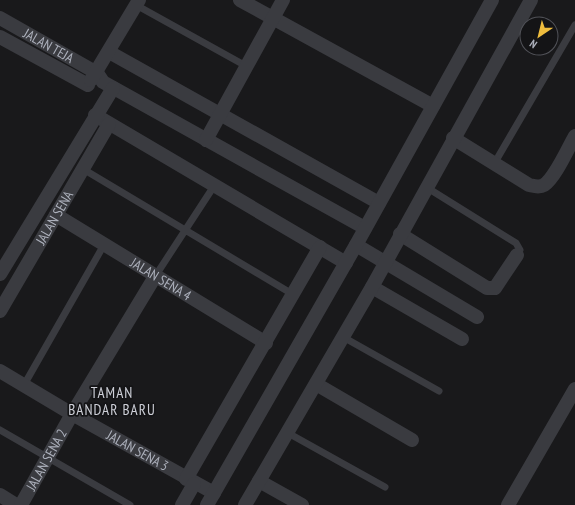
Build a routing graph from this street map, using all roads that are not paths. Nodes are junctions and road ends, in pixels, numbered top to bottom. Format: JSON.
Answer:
{"nodes":[{"id":1,"x":240,"y":0,"type":"edge"},
{"id":2,"x":283,"y":0,"type":"edge"},
{"id":3,"x":531,"y":0,"type":"edge"},
{"id":4,"x":487,"y":2,"type":"edge"},
{"id":5,"x":138,"y":3,"type":"edge"},
{"id":6,"x":0,"y":18,"type":"edge"},
{"id":7,"x":273,"y":18,"type":"junction"},
{"id":8,"x":575,"y":24,"type":"edge"},
{"id":9,"x":0,"y":37,"type":"edge"},
{"id":10,"x":110,"y":52,"type":"junction"},
{"id":11,"x":246,"y":66,"type":"junction"},
{"id":12,"x":104,"y":81,"type":"junction"},
{"id":13,"x":433,"y":106,"type":"junction"},
{"id":14,"x":220,"y":114,"type":"junction"},
{"id":15,"x":95,"y":115,"type":"junction"},
{"id":16,"x":109,"y":124,"type":"junction"},
{"id":17,"x":575,"y":136,"type":"edge"},
{"id":18,"x":454,"y":138,"type":"junction"},
{"id":19,"x":206,"y":140,"type":"junction"},
{"id":20,"x":494,"y":164,"type":"junction"},
{"id":21,"x":83,"y":169,"type":"junction"},
{"id":22,"x":214,"y":186,"type":"junction"},
{"id":23,"x":426,"y":188,"type":"junction"},
{"id":24,"x":379,"y":203,"type":"junction"},
{"id":25,"x":56,"y":215,"type":"junction"},
{"id":26,"x":365,"y":228,"type":"junction"},
{"id":27,"x":186,"y":230,"type":"junction"},
{"id":28,"x":400,"y":234,"type":"junction"},
{"id":29,"x":105,"y":243,"type":"junction"},
{"id":30,"x":356,"y":245,"type":"junction"},
{"id":31,"x":320,"y":247,"type":"junction"},
{"id":32,"x":517,"y":255,"type":"joint"},
{"id":33,"x":346,"y":263,"type":"junction"},
{"id":34,"x":385,"y":264,"type":"junction"},
{"id":35,"x":0,"y":274,"type":"edge"},
{"id":36,"x":156,"y":275,"type":"junction"},
{"id":37,"x":372,"y":287,"type":"junction"},
{"id":38,"x":294,"y":295,"type":"junction"},
{"id":39,"x":0,"y":311,"type":"edge"},
{"id":40,"x":477,"y":317,"type":"dead end"},
{"id":41,"x":343,"y":337,"type":"junction"},
{"id":42,"x":462,"y":338,"type":"dead end"},
{"id":43,"x":266,"y":343,"type":"junction"},
{"id":44,"x":0,"y":371,"type":"edge"},
{"id":45,"x":316,"y":384,"type":"junction"},
{"id":46,"x":24,"y":385,"type":"junction"},
{"id":47,"x":575,"y":389,"type":"edge"},
{"id":48,"x":438,"y":391,"type":"dead end"},
{"id":49,"x":72,"y":414,"type":"junction"},
{"id":50,"x":0,"y":430,"type":"edge"},
{"id":51,"x":288,"y":433,"type":"junction"},
{"id":52,"x":412,"y":440,"type":"dead end"},
{"id":53,"x":48,"y":457,"type":"junction"},
{"id":54,"x":190,"y":481,"type":"junction"},
{"id":55,"x":259,"y":481,"type":"junction"},
{"id":56,"x":385,"y":487,"type":"dead end"},
{"id":57,"x":0,"y":496,"type":"edge"},
{"id":58,"x":210,"y":499,"type":"edge"},
{"id":59,"x":16,"y":505,"type":"edge"},
{"id":60,"x":21,"y":505,"type":"edge"},
{"id":61,"x":130,"y":505,"type":"edge"},
{"id":62,"x":182,"y":505,"type":"edge"},
{"id":63,"x":245,"y":505,"type":"edge"},
{"id":64,"x":302,"y":505,"type":"edge"},
{"id":65,"x":508,"y":505,"type":"edge"}],
"edges":[{"from":1,"to":7,"type":"street"},
{"from":2,"to":7,"type":"street"},
{"from":3,"to":18,"type":"street"},
{"from":4,"to":13,"type":"street"},
{"from":5,"to":10,"type":"street"},
{"from":5,"to":11,"type":"lane"},
{"from":6,"to":12,"type":"street","name":"JALAN TEJA"},
{"from":7,"to":11,"type":"street"},
{"from":7,"to":13,"type":"street"},
{"from":8,"to":20,"type":"lane"},
{"from":9,"to":12,"type":"street","name":"JALAN TEJA"},
{"from":10,"to":12,"type":"street"},
{"from":10,"to":14,"type":"street"},
{"from":11,"to":14,"type":"street"},
{"from":12,"to":15,"type":"street"},
{"from":12,"to":19,"type":"street","name":"JALAN TEJA"},
{"from":13,"to":24,"type":"street"},
{"from":14,"to":19,"type":"street"},
{"from":14,"to":24,"type":"street"},
{"from":15,"to":16,"type":"street"},
{"from":15,"to":35,"type":"street"},
{"from":16,"to":21,"type":"street","name":"JALAN SENA"},
{"from":16,"to":22,"type":"street"},
{"from":17,"to":20,"type":"street"},
{"from":18,"to":20,"type":"street"},
{"from":18,"to":23,"type":"street"},
{"from":19,"to":26,"type":"street","name":"JALAN TEJA"},
{"from":21,"to":25,"type":"street","name":"JALAN SENA"},
{"from":21,"to":27,"type":"lane"},
{"from":22,"to":27,"type":"lane"},
{"from":22,"to":31,"type":"street"},
{"from":23,"to":28,"type":"street"},
{"from":23,"to":32,"type":"lane"},
{"from":24,"to":26,"type":"street"},
{"from":25,"to":29,"type":"street","name":"JALAN SENA 4"},
{"from":25,"to":39,"type":"street","name":"JALAN SENA"},
{"from":26,"to":30,"type":"street"},
{"from":27,"to":36,"type":"lane"},
{"from":27,"to":38,"type":"lane"},
{"from":28,"to":32,"type":"street"},
{"from":28,"to":34,"type":"street"},
{"from":29,"to":36,"type":"street","name":"JALAN SENA 4"},
{"from":29,"to":46,"type":"lane"},
{"from":30,"to":33,"type":"street"},
{"from":30,"to":34,"type":"street"},
{"from":31,"to":33,"type":"street"},
{"from":31,"to":38,"type":"street"},
{"from":33,"to":58,"type":"street"},
{"from":34,"to":37,"type":"street"},
{"from":34,"to":40,"type":"street"},
{"from":36,"to":43,"type":"street","name":"JALAN SENA 4"},
{"from":36,"to":49,"type":"street","name":"JALAN SENA 2"},
{"from":37,"to":41,"type":"street"},
{"from":37,"to":42,"type":"street"},
{"from":38,"to":43,"type":"street"},
{"from":41,"to":45,"type":"street"},
{"from":41,"to":48,"type":"lane"},
{"from":43,"to":54,"type":"street"},
{"from":44,"to":46,"type":"street","name":"JALAN SENA 3"},
{"from":45,"to":51,"type":"street"},
{"from":45,"to":52,"type":"street"},
{"from":46,"to":49,"type":"street","name":"JALAN SENA 3"},
{"from":47,"to":65,"type":"street"},
{"from":49,"to":53,"type":"street","name":"JALAN SENA 2"},
{"from":49,"to":54,"type":"street","name":"JALAN SENA 3"},
{"from":50,"to":53,"type":"lane"},
{"from":51,"to":55,"type":"street"},
{"from":51,"to":56,"type":"lane"},
{"from":53,"to":60,"type":"street","name":"JALAN SENA 2"},
{"from":53,"to":61,"type":"lane"},
{"from":54,"to":58,"type":"street","name":"JALAN SENA 3"},
{"from":54,"to":62,"type":"street"},
{"from":55,"to":63,"type":"street"},
{"from":55,"to":64,"type":"street"},
{"from":57,"to":59,"type":"street","name":"JALAN SENA 2"}]}
